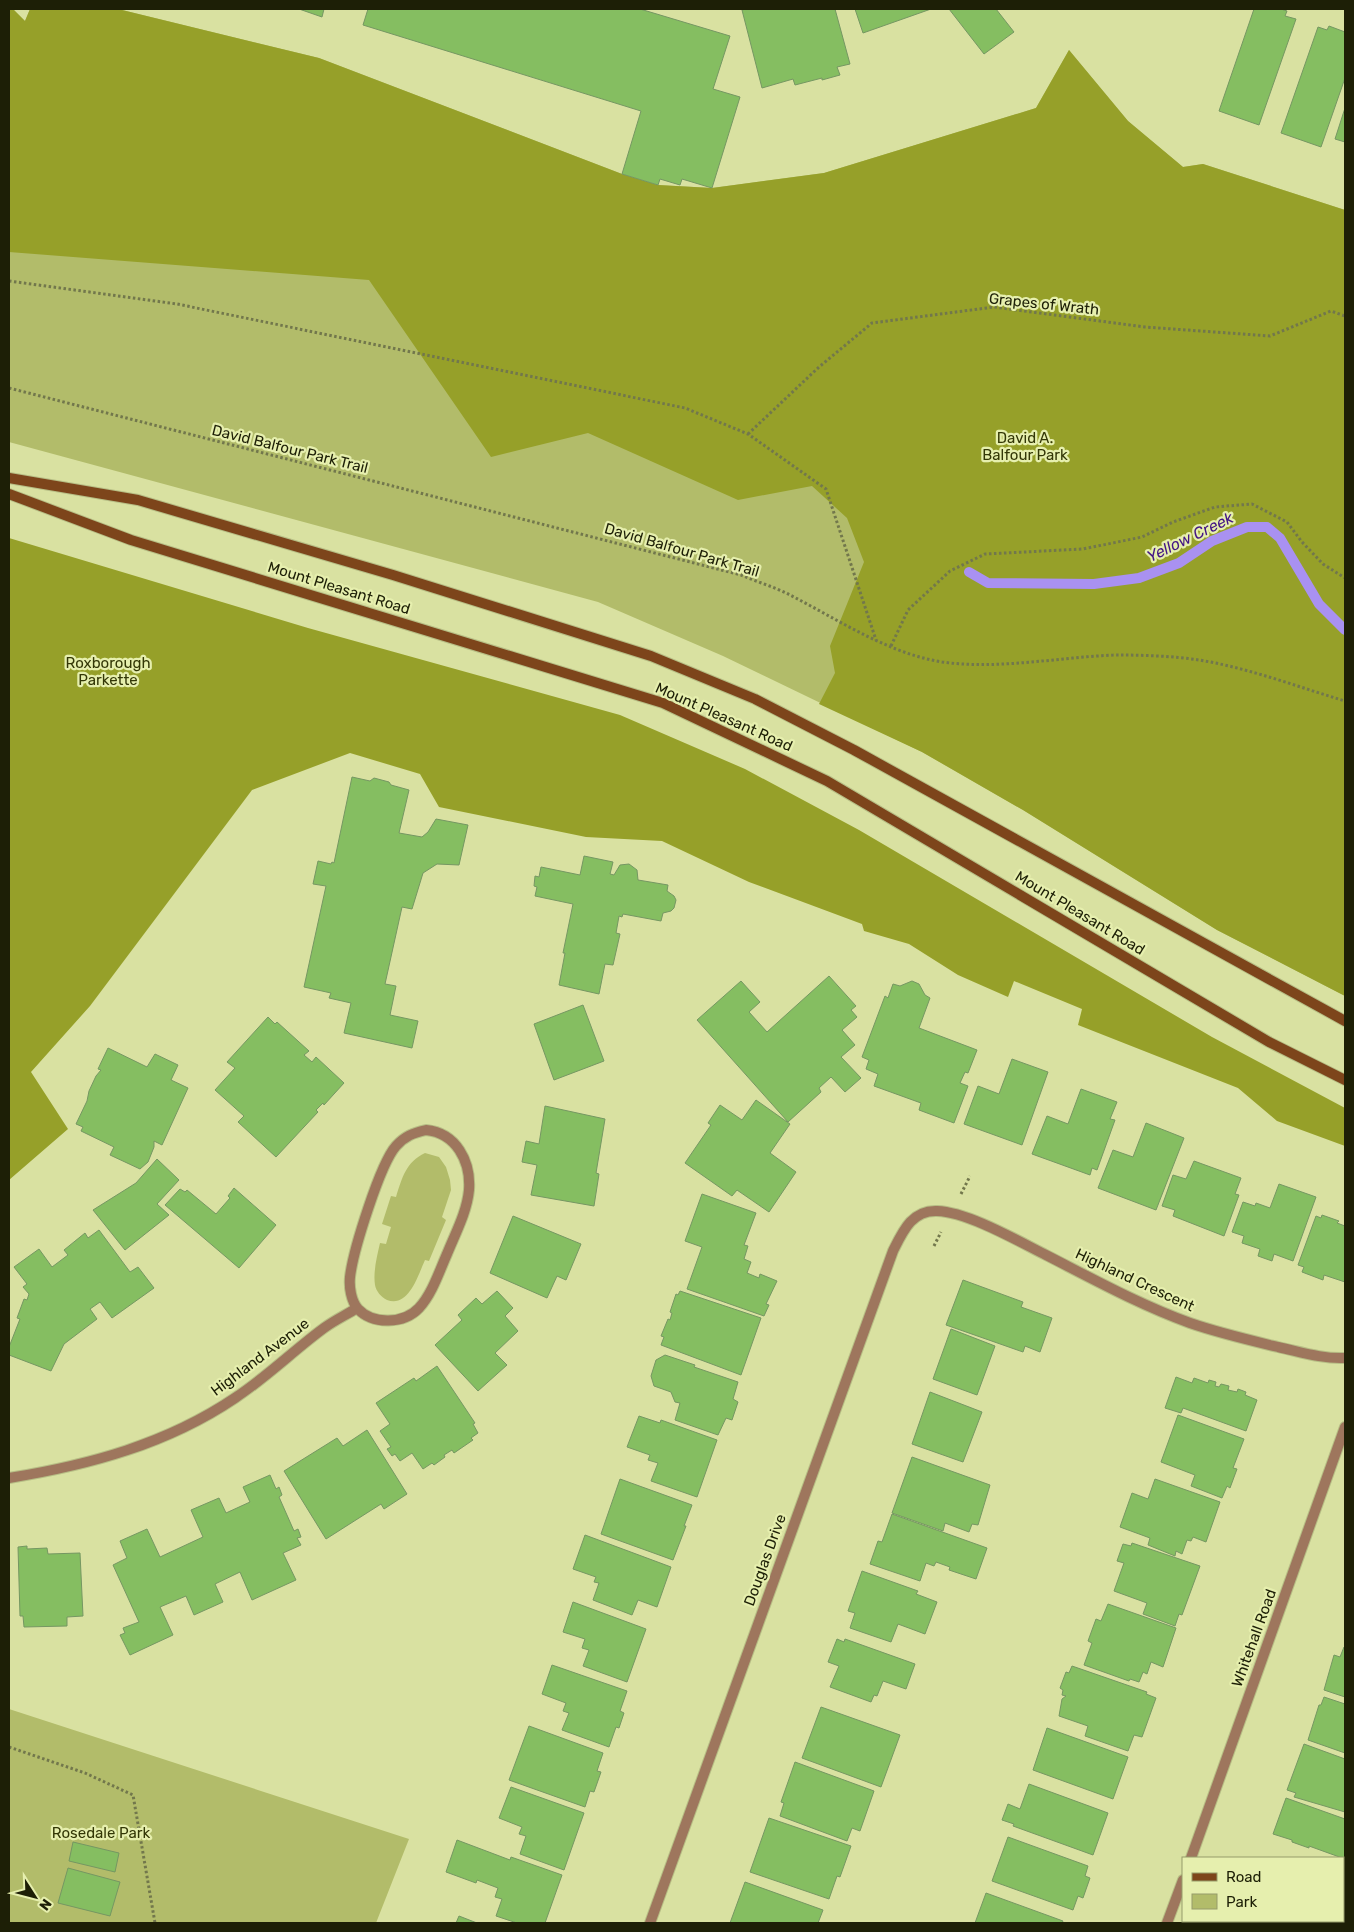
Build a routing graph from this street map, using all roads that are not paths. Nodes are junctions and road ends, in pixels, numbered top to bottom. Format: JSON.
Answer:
{"nodes":[{"id":1,"x":9,"y":478,"type":"edge"},
{"id":2,"x":9,"y":494,"type":"edge"},
{"id":3,"x":1345,"y":1021,"type":"edge"},
{"id":4,"x":1345,"y":1080,"type":"edge"},
{"id":5,"x":919,"y":1214,"type":"joint"},
{"id":6,"x":357,"y":1308,"type":"junction"},
{"id":7,"x":1345,"y":1358,"type":"edge"},
{"id":8,"x":1345,"y":1427,"type":"edge"},
{"id":9,"x":9,"y":1478,"type":"edge"},
{"id":10,"x":1191,"y":1857,"type":"edge"},
{"id":11,"x":1182,"y":1883,"type":"edge"},
{"id":12,"x":650,"y":1923,"type":"edge"},
{"id":13,"x":1167,"y":1923,"type":"edge"}],
"edges":[{"from":1,"to":3,"type":"main road","name":"Mount Pleasant Road"},
{"from":2,"to":4,"type":"main road","name":"Mount Pleasant Road"},
{"from":5,"to":7,"type":"street","name":"Highland Crescent"},
{"from":5,"to":12,"type":"street","name":"Douglas Drive"},
{"from":6,"to":6,"type":"street"},
{"from":6,"to":9,"type":"street","name":"Highland Avenue"},
{"from":8,"to":10,"type":"street","name":"Whitehall Road"},
{"from":11,"to":13,"type":"street"}]}
